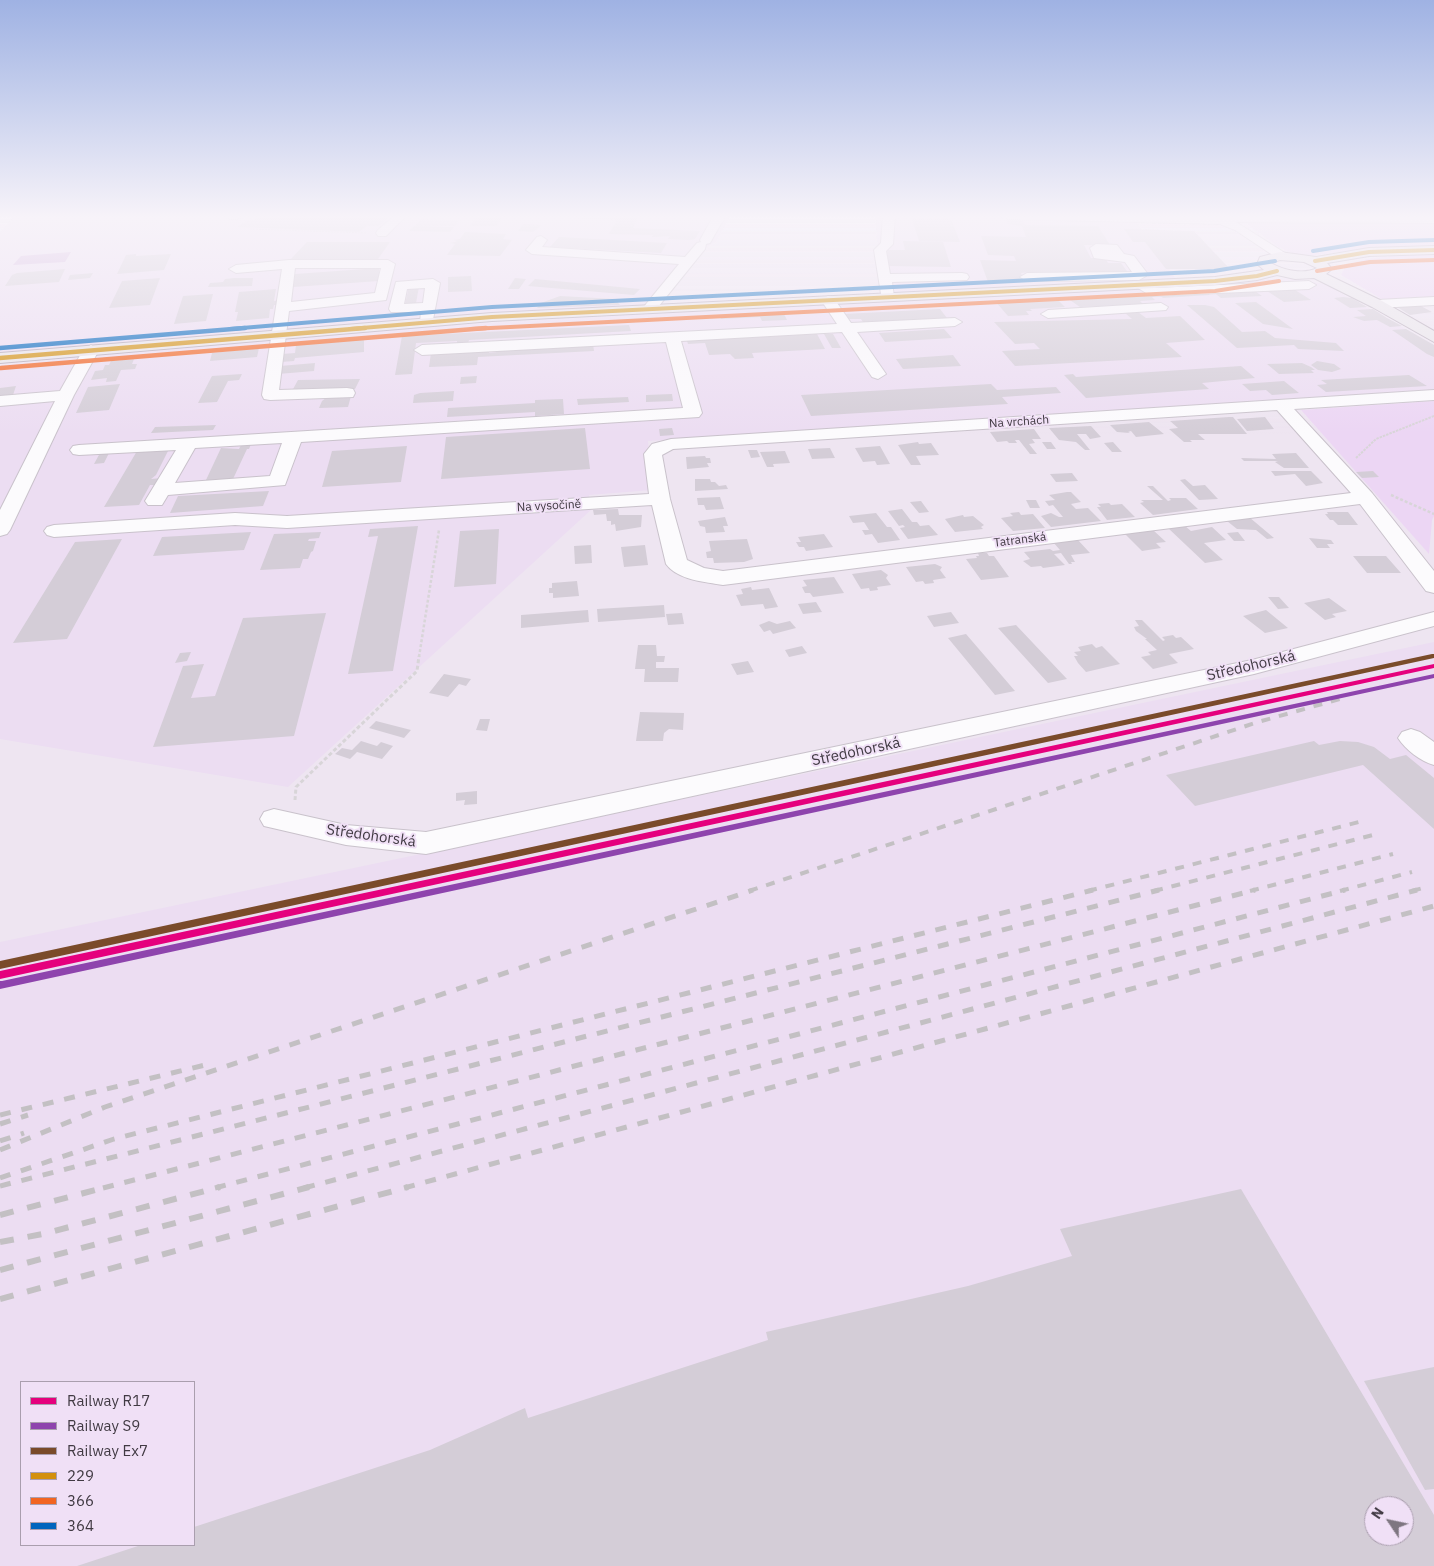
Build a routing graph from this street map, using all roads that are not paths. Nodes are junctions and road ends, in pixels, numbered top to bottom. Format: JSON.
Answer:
{"nodes":[{"id":1,"x":285,"y":288,"type":"edge"},
{"id":2,"x":369,"y":288,"type":"edge"},
{"id":3,"x":666,"y":288,"type":"edge"},
{"id":4,"x":886,"y":288,"type":"edge"},
{"id":5,"x":990,"y":288,"type":"edge"},
{"id":6,"x":1054,"y":288,"type":"edge"},
{"id":7,"x":1145,"y":288,"type":"edge"},
{"id":8,"x":1186,"y":288,"type":"edge"},
{"id":9,"x":1343,"y":288,"type":"edge"},
{"id":10,"x":887,"y":297,"type":"junction"},
{"id":11,"x":283,"y":300,"type":"junction"},
{"id":12,"x":828,"y":300,"type":"junction"},
{"id":13,"x":1434,"y":301,"type":"edge"},
{"id":14,"x":1377,"y":304,"type":"junction"},
{"id":15,"x":1161,"y":307,"type":"dead end"},
{"id":16,"x":649,"y":309,"type":"junction"},
{"id":17,"x":1076,"y":312,"type":"junction"},
{"id":18,"x":1048,"y":314,"type":"dead end"},
{"id":19,"x":955,"y":322,"type":"dead end"},
{"id":20,"x":846,"y":328,"type":"junction"},
{"id":21,"x":278,"y":334,"type":"junction"},
{"id":22,"x":672,"y":337,"type":"junction"},
{"id":23,"x":1434,"y":337,"type":"edge"},
{"id":24,"x":91,"y":350,"type":"junction"},
{"id":25,"x":422,"y":350,"type":"dead end"},
{"id":26,"x":0,"y":358,"type":"edge"},
{"id":27,"x":878,"y":374,"type":"dead end"},
{"id":28,"x":347,"y":393,"type":"dead end"},
{"id":29,"x":66,"y":395,"type":"junction"},
{"id":30,"x":1434,"y":395,"type":"edge"},
{"id":31,"x":0,"y":400,"type":"edge"},
{"id":32,"x":1282,"y":406,"type":"junction"},
{"id":33,"x":294,"y":436,"type":"junction"},
{"id":34,"x":189,"y":442,"type":"junction"},
{"id":35,"x":79,"y":450,"type":"dead end"},
{"id":36,"x":1358,"y":489,"type":"junction"},
{"id":37,"x":162,"y":490,"type":"junction"},
{"id":38,"x":660,"y":499,"type":"junction"},
{"id":39,"x":2,"y":521,"type":"edge"},
{"id":40,"x":141,"y":526,"type":"junction"},
{"id":41,"x":54,"y":532,"type":"dead end"},
{"id":42,"x":1434,"y":586,"type":"edge"},
{"id":43,"x":1434,"y":619,"type":"edge"},
{"id":44,"x":1411,"y":738,"type":"dead end"},
{"id":45,"x":1434,"y":756,"type":"edge"},
{"id":46,"x":283,"y":821,"type":"road end"}],
"edges":[{"from":1,"to":11,"type":"street"},
{"from":2,"to":11,"type":"street"},
{"from":3,"to":16,"type":"street"},
{"from":4,"to":10,"type":"street"},
{"from":5,"to":10,"type":"main road"},
{"from":6,"to":17,"type":"street"},
{"from":7,"to":8,"type":"street"},
{"from":9,"to":14,"type":"main road"},
{"from":10,"to":12,"type":"main road"},
{"from":11,"to":21,"type":"street"},
{"from":12,"to":16,"type":"main road"},
{"from":12,"to":20,"type":"street"},
{"from":13,"to":14,"type":"street"},
{"from":14,"to":23,"type":"main road"},
{"from":15,"to":17,"type":"street"},
{"from":16,"to":21,"type":"main road"},
{"from":17,"to":18,"type":"street"},
{"from":19,"to":20,"type":"street"},
{"from":20,"to":22,"type":"street"},
{"from":20,"to":27,"type":"street"},
{"from":21,"to":24,"type":"main road"},
{"from":21,"to":28,"type":"street"},
{"from":22,"to":25,"type":"street"},
{"from":22,"to":33,"type":"street"},
{"from":24,"to":26,"type":"main road"},
{"from":24,"to":29,"type":"street"},
{"from":29,"to":31,"type":"street"},
{"from":29,"to":39,"type":"street"},
{"from":30,"to":32,"type":"street","name":"Na vrchách"},
{"from":32,"to":36,"type":"street"},
{"from":32,"to":38,"type":"street","name":"Na vrchách"},
{"from":33,"to":34,"type":"street"},
{"from":33,"to":37,"type":"street"},
{"from":34,"to":35,"type":"street"},
{"from":34,"to":37,"type":"street"},
{"from":36,"to":38,"type":"street","name":"Tatranská"},
{"from":36,"to":42,"type":"street"},
{"from":37,"to":40,"type":"street"},
{"from":38,"to":40,"type":"street","name":"Na vysočině"},
{"from":40,"to":41,"type":"street","name":"Na vysočině"},
{"from":43,"to":46,"type":"street","name":"Středohorská"},
{"from":44,"to":45,"type":"street"}]}
